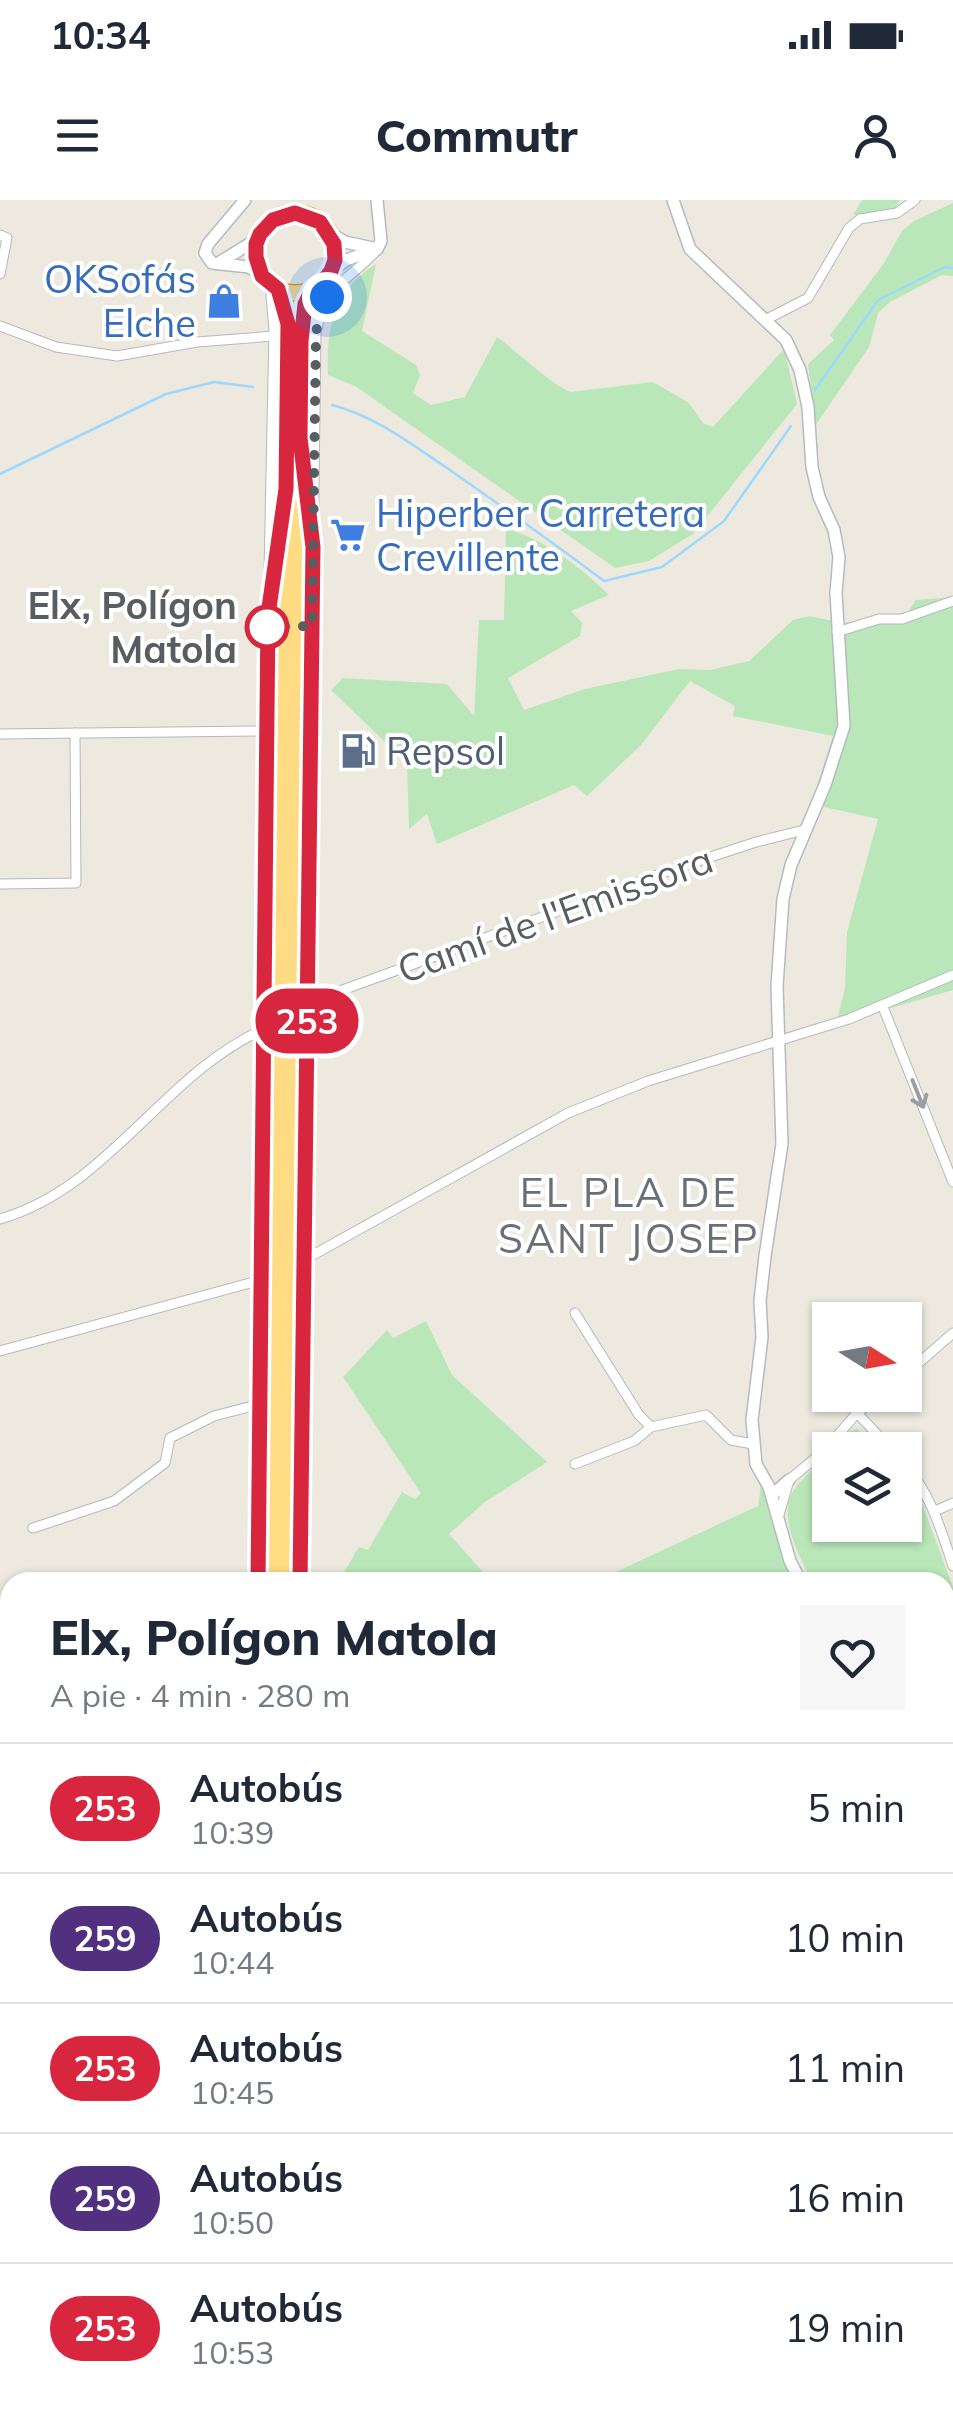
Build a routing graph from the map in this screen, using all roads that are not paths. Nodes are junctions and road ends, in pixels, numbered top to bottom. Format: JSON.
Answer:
{"nodes":[{"id":1,"x":245,"y":200,"type":"edge"},
{"id":2,"x":284,"y":200,"type":"edge"},
{"id":3,"x":309,"y":200,"type":"edge"},
{"id":4,"x":377,"y":200,"type":"edge"},
{"id":5,"x":674,"y":200,"type":"edge"},
{"id":6,"x":915,"y":200,"type":"edge"},
{"id":7,"x":278,"y":217,"type":"junction"},
{"id":8,"x":316,"y":219,"type":"junction"},
{"id":9,"x":330,"y":233,"type":"junction"},
{"id":10,"x":0,"y":235,"type":"edge"},
{"id":11,"x":258,"y":238,"type":"junction"},
{"id":12,"x":377,"y":249,"type":"junction"},
{"id":13,"x":216,"y":263,"type":"junction"},
{"id":14,"x":331,"y":271,"type":"junction"},
{"id":15,"x":0,"y":274,"type":"edge"},
{"id":16,"x":270,"y":283,"type":"junction"},
{"id":17,"x":312,"y":290,"type":"junction"},
{"id":18,"x":765,"y":320,"type":"junction"},
{"id":19,"x":0,"y":326,"type":"edge"},
{"id":20,"x":274,"y":336,"type":"junction"},
{"id":21,"x":300,"y":438,"type":"junction"},
{"id":22,"x":286,"y":489,"type":"junction"},
{"id":23,"x":313,"y":547,"type":"junction"},
{"id":24,"x":953,"y":601,"type":"edge"},
{"id":25,"x":268,"y":615,"type":"junction"},
{"id":26,"x":837,"y":632,"type":"junction"},
{"id":27,"x":267,"y":731,"type":"junction"},
{"id":28,"x":75,"y":733,"type":"junction"},
{"id":29,"x":0,"y":734,"type":"edge"},
{"id":30,"x":804,"y":830,"type":"junction"},
{"id":31,"x":0,"y":884,"type":"edge"},
{"id":32,"x":953,"y":975,"type":"edge"},
{"id":33,"x":307,"y":1003,"type":"junction"},
{"id":34,"x":883,"y":1007,"type":"junction"},
{"id":35,"x":264,"y":1029,"type":"junction"},
{"id":36,"x":780,"y":1042,"type":"junction"},
{"id":37,"x":953,"y":1182,"type":"edge"},
{"id":38,"x":0,"y":1219,"type":"edge"},
{"id":39,"x":304,"y":1260,"type":"junction"},
{"id":40,"x":261,"y":1280,"type":"junction"},
{"id":41,"x":575,"y":1313,"type":"dead end"},
{"id":42,"x":953,"y":1333,"type":"edge"},
{"id":43,"x":0,"y":1351,"type":"edge"},
{"id":44,"x":922,"y":1360,"type":"edge"},
{"id":45,"x":260,"y":1404,"type":"junction"},
{"id":46,"x":858,"y":1413,"type":"joint"},
{"id":47,"x":651,"y":1428,"type":"junction"},
{"id":48,"x":875,"y":1432,"type":"edge"},
{"id":49,"x":753,"y":1444,"type":"junction"},
{"id":50,"x":575,"y":1464,"type":"dead end"},
{"id":51,"x":789,"y":1480,"type":"junction"},
{"id":52,"x":922,"y":1486,"type":"edge"},
{"id":53,"x":772,"y":1494,"type":"junction"},
{"id":54,"x":953,"y":1503,"type":"edge"},
{"id":55,"x":934,"y":1511,"type":"junction"},
{"id":56,"x":779,"y":1515,"type":"junction"},
{"id":57,"x":33,"y":1528,"type":"dead end"},
{"id":58,"x":953,"y":1566,"type":"edge"},
{"id":59,"x":258,"y":1572,"type":"edge"},
{"id":60,"x":273,"y":1572,"type":"edge"},
{"id":61,"x":284,"y":1572,"type":"edge"},
{"id":62,"x":300,"y":1572,"type":"edge"},
{"id":63,"x":796,"y":1572,"type":"edge"}],
"edges":[{"from":1,"to":13,"type":"street"},
{"from":2,"to":7,"type":"highway"},
{"from":3,"to":8,"type":"highway"},
{"from":4,"to":12,"type":"street"},
{"from":5,"to":18,"type":"street"},
{"from":6,"to":18,"type":"street"},
{"from":7,"to":8,"type":"highway"},
{"from":7,"to":11,"type":"highway"},
{"from":8,"to":9,"type":"highway"},
{"from":9,"to":12,"type":"street"},
{"from":9,"to":14,"type":"highway"},
{"from":10,"to":15,"type":"street"},
{"from":11,"to":13,"type":"street"},
{"from":11,"to":16,"type":"highway"},
{"from":12,"to":14,"type":"street"},
{"from":12,"to":23,"type":"street"},
{"from":13,"to":16,"type":"street"},
{"from":14,"to":17,"type":"highway"},
{"from":16,"to":17,"type":"highway"},
{"from":16,"to":20,"type":"street"},
{"from":16,"to":22,"type":"highway"},
{"from":17,"to":21,"type":"highway"},
{"from":18,"to":26,"type":"street"},
{"from":19,"to":20,"type":"street"},
{"from":20,"to":25,"type":"street"},
{"from":21,"to":23,"type":"street"},
{"from":21,"to":61,"type":"highway"},
{"from":22,"to":25,"type":"street"},
{"from":22,"to":60,"type":"highway"},
{"from":23,"to":33,"type":"street"},
{"from":24,"to":26,"type":"street"},
{"from":25,"to":27,"type":"street"},
{"from":26,"to":30,"type":"street"},
{"from":27,"to":28,"type":"street"},
{"from":27,"to":35,"type":"street"},
{"from":28,"to":29,"type":"street"},
{"from":28,"to":31,"type":"street"},
{"from":30,"to":33,"type":"street","name":"Camí de l'Emissora"},
{"from":30,"to":36,"type":"street"},
{"from":32,"to":34,"type":"street"},
{"from":33,"to":39,"type":"street"},
{"from":34,"to":36,"type":"street"},
{"from":34,"to":37,"type":"street","one_way":true},
{"from":35,"to":38,"type":"street"},
{"from":35,"to":40,"type":"street"},
{"from":36,"to":39,"type":"street"},
{"from":36,"to":49,"type":"street"},
{"from":39,"to":62,"type":"street"},
{"from":40,"to":43,"type":"street"},
{"from":40,"to":45,"type":"street"},
{"from":41,"to":47,"type":"street"},
{"from":42,"to":44,"type":"street"},
{"from":45,"to":57,"type":"street"},
{"from":45,"to":59,"type":"street"},
{"from":46,"to":48,"type":"street"},
{"from":46,"to":51,"type":"street"},
{"from":47,"to":49,"type":"street"},
{"from":47,"to":50,"type":"street"},
{"from":49,"to":53,"type":"street"},
{"from":51,"to":53,"type":"street"},
{"from":51,"to":56,"type":"street"},
{"from":52,"to":55,"type":"street"},
{"from":53,"to":56,"type":"street"},
{"from":54,"to":55,"type":"street"},
{"from":55,"to":58,"type":"street"},
{"from":56,"to":63,"type":"street"}]}
